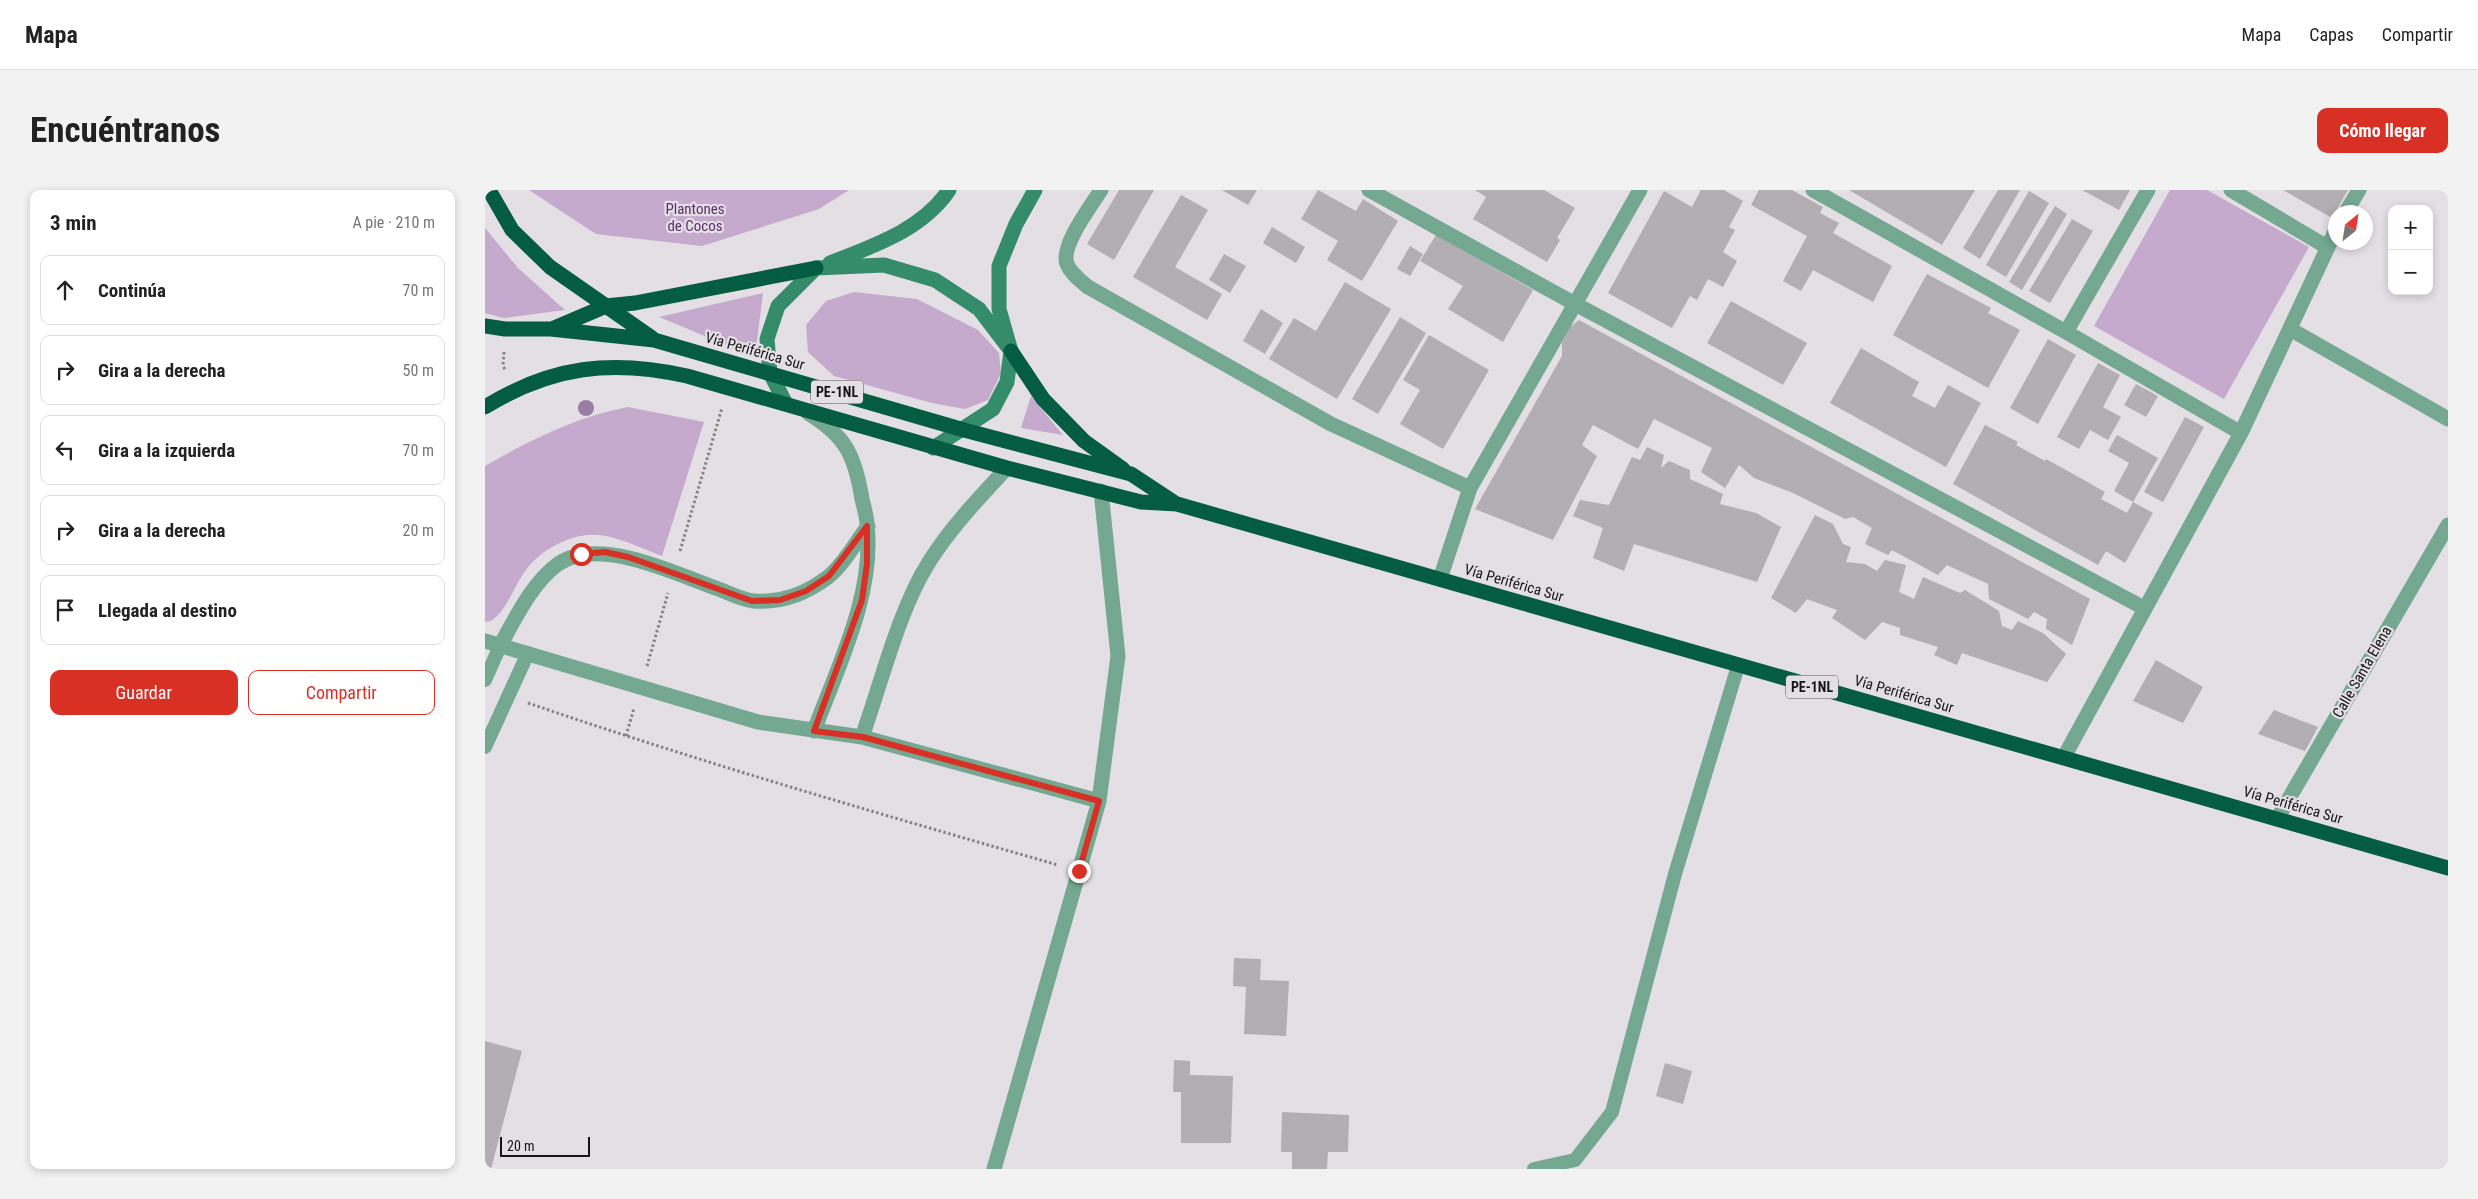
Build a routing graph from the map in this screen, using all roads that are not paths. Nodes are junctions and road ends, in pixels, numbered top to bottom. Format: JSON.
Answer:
{"nodes":[{"id":1,"x":489,"y":190,"type":"edge"},
{"id":2,"x":949,"y":190,"type":"edge"},
{"id":3,"x":1035,"y":190,"type":"edge"},
{"id":4,"x":1101,"y":190,"type":"edge"},
{"id":5,"x":1369,"y":190,"type":"edge"},
{"id":6,"x":1640,"y":190,"type":"edge"},
{"id":7,"x":1813,"y":190,"type":"edge"},
{"id":8,"x":2148,"y":190,"type":"edge"},
{"id":9,"x":2231,"y":190,"type":"edge"},
{"id":10,"x":2359,"y":190,"type":"edge"},
{"id":11,"x":2350,"y":205,"type":"edge"},
{"id":12,"x":2327,"y":246,"type":"joint"},
{"id":13,"x":817,"y":268,"type":"junction"},
{"id":14,"x":1577,"y":305,"type":"junction"},
{"id":15,"x":606,"y":306,"type":"junction"},
{"id":16,"x":485,"y":326,"type":"edge"},
{"id":17,"x":551,"y":329,"type":"junction"},
{"id":18,"x":2290,"y":329,"type":"junction"},
{"id":19,"x":2066,"y":332,"type":"junction"},
{"id":20,"x":654,"y":340,"type":"junction"},
{"id":21,"x":1011,"y":351,"type":"junction"},
{"id":22,"x":770,"y":373,"type":"junction"},
{"id":23,"x":785,"y":402,"type":"junction"},
{"id":24,"x":485,"y":407,"type":"edge"},
{"id":25,"x":800,"y":408,"type":"junction"},
{"id":26,"x":2448,"y":419,"type":"edge"},
{"id":27,"x":964,"y":430,"type":"junction"},
{"id":28,"x":2241,"y":433,"type":"junction"},
{"id":29,"x":933,"y":448,"type":"junction"},
{"id":30,"x":1007,"y":468,"type":"junction"},
{"id":31,"x":1131,"y":474,"type":"junction"},
{"id":32,"x":1470,"y":488,"type":"junction"},
{"id":33,"x":1101,"y":491,"type":"junction"},
{"id":34,"x":1177,"y":504,"type":"junction"},
{"id":35,"x":2448,"y":525,"type":"edge"},
{"id":36,"x":867,"y":526,"type":"junction"},
{"id":37,"x":1440,"y":579,"type":"junction"},
{"id":38,"x":2144,"y":608,"type":"junction"},
{"id":39,"x":485,"y":641,"type":"edge"},
{"id":40,"x":501,"y":644,"type":"junction"},
{"id":41,"x":528,"y":653,"type":"junction"},
{"id":42,"x":1738,"y":666,"type":"junction"},
{"id":43,"x":485,"y":680,"type":"edge"},
{"id":44,"x":814,"y":731,"type":"junction"},
{"id":45,"x":863,"y":737,"type":"junction"},
{"id":46,"x":485,"y":747,"type":"edge"},
{"id":47,"x":2064,"y":757,"type":"junction"},
{"id":48,"x":1099,"y":801,"type":"junction"},
{"id":49,"x":2277,"y":819,"type":"junction"},
{"id":50,"x":2448,"y":868,"type":"edge"},
{"id":51,"x":1577,"y":1164,"type":"edge"},
{"id":52,"x":995,"y":1169,"type":"edge"},
{"id":53,"x":1534,"y":1169,"type":"edge"}],
"edges":[{"from":1,"to":15,"type":"highway"},
{"from":2,"to":13,"type":"main road"},
{"from":3,"to":21,"type":"main road"},
{"from":4,"to":32,"type":"street"},
{"from":5,"to":14,"type":"street"},
{"from":6,"to":14,"type":"street"},
{"from":7,"to":19,"type":"street"},
{"from":8,"to":19,"type":"street"},
{"from":9,"to":12,"type":"street"},
{"from":10,"to":11,"type":"street"},
{"from":12,"to":18,"type":"street"},
{"from":13,"to":15,"type":"highway"},
{"from":13,"to":21,"type":"main road"},
{"from":13,"to":22,"type":"main road"},
{"from":14,"to":32,"type":"street"},
{"from":14,"to":38,"type":"street"},
{"from":15,"to":17,"type":"highway"},
{"from":15,"to":20,"type":"highway"},
{"from":16,"to":17,"type":"highway","name":"Vía Periférica Sur","number":"PE-1NL"},
{"from":17,"to":20,"type":"highway","name":"Vía Periférica Sur","number":"PE-1NL"},
{"from":18,"to":26,"type":"street"},
{"from":18,"to":28,"type":"street"},
{"from":19,"to":28,"type":"street"},
{"from":20,"to":22,"type":"highway","name":"Vía Periférica Sur","number":"PE-1NL"},
{"from":21,"to":27,"type":"main road"},
{"from":21,"to":31,"type":"highway"},
{"from":22,"to":23,"type":"main road"},
{"from":22,"to":27,"type":"highway","name":"Vía Periférica Sur","number":"PE-1NL"},
{"from":23,"to":24,"type":"highway","name":"Vía Periférica Sur","number":"PE-1NL"},
{"from":23,"to":25,"type":"highway","name":"Vía Periférica Sur","number":"PE-1NL"},
{"from":25,"to":29,"type":"highway","name":"Vía Periférica Sur","number":"PE-1NL"},
{"from":25,"to":36,"type":"street"},
{"from":27,"to":29,"type":"main road"},
{"from":27,"to":31,"type":"highway","name":"Vía Periférica Sur","number":"PE-1NL"},
{"from":28,"to":38,"type":"street"},
{"from":29,"to":30,"type":"highway","name":"Vía Periférica Sur","number":"PE-1NL"},
{"from":30,"to":33,"type":"highway","name":"Vía Periférica Sur","number":"PE-1NL"},
{"from":30,"to":45,"type":"street"},
{"from":31,"to":34,"type":"highway","name":"Vía Periférica Sur","number":"PE-1NL"},
{"from":32,"to":37,"type":"street"},
{"from":33,"to":34,"type":"highway","name":"Vía Periférica Sur","number":"PE-1NL"},
{"from":33,"to":48,"type":"street"},
{"from":34,"to":37,"type":"highway","name":"Vía Periférica Sur","number":"PE-1NL"},
{"from":35,"to":49,"type":"street","name":"Calle Santa Elena"},
{"from":36,"to":40,"type":"street"},
{"from":36,"to":44,"type":"street"},
{"from":37,"to":42,"type":"highway","name":"Vía Periférica Sur","number":"PE-1NL"},
{"from":38,"to":47,"type":"street"},
{"from":39,"to":40,"type":"street"},
{"from":40,"to":41,"type":"street"},
{"from":40,"to":43,"type":"lane"},
{"from":41,"to":44,"type":"street"},
{"from":41,"to":46,"type":"lane"},
{"from":42,"to":47,"type":"highway","name":"Vía Periférica Sur","number":"PE-1NL"},
{"from":42,"to":51,"type":"lane"},
{"from":44,"to":45,"type":"street"},
{"from":45,"to":48,"type":"street"},
{"from":47,"to":49,"type":"highway","name":"Vía Periférica Sur","number":"PE-1NL"},
{"from":48,"to":52,"type":"street"},
{"from":49,"to":50,"type":"highway","name":"Vía Periférica Sur","number":"PE-1NL"},
{"from":51,"to":53,"type":"lane"}]}
